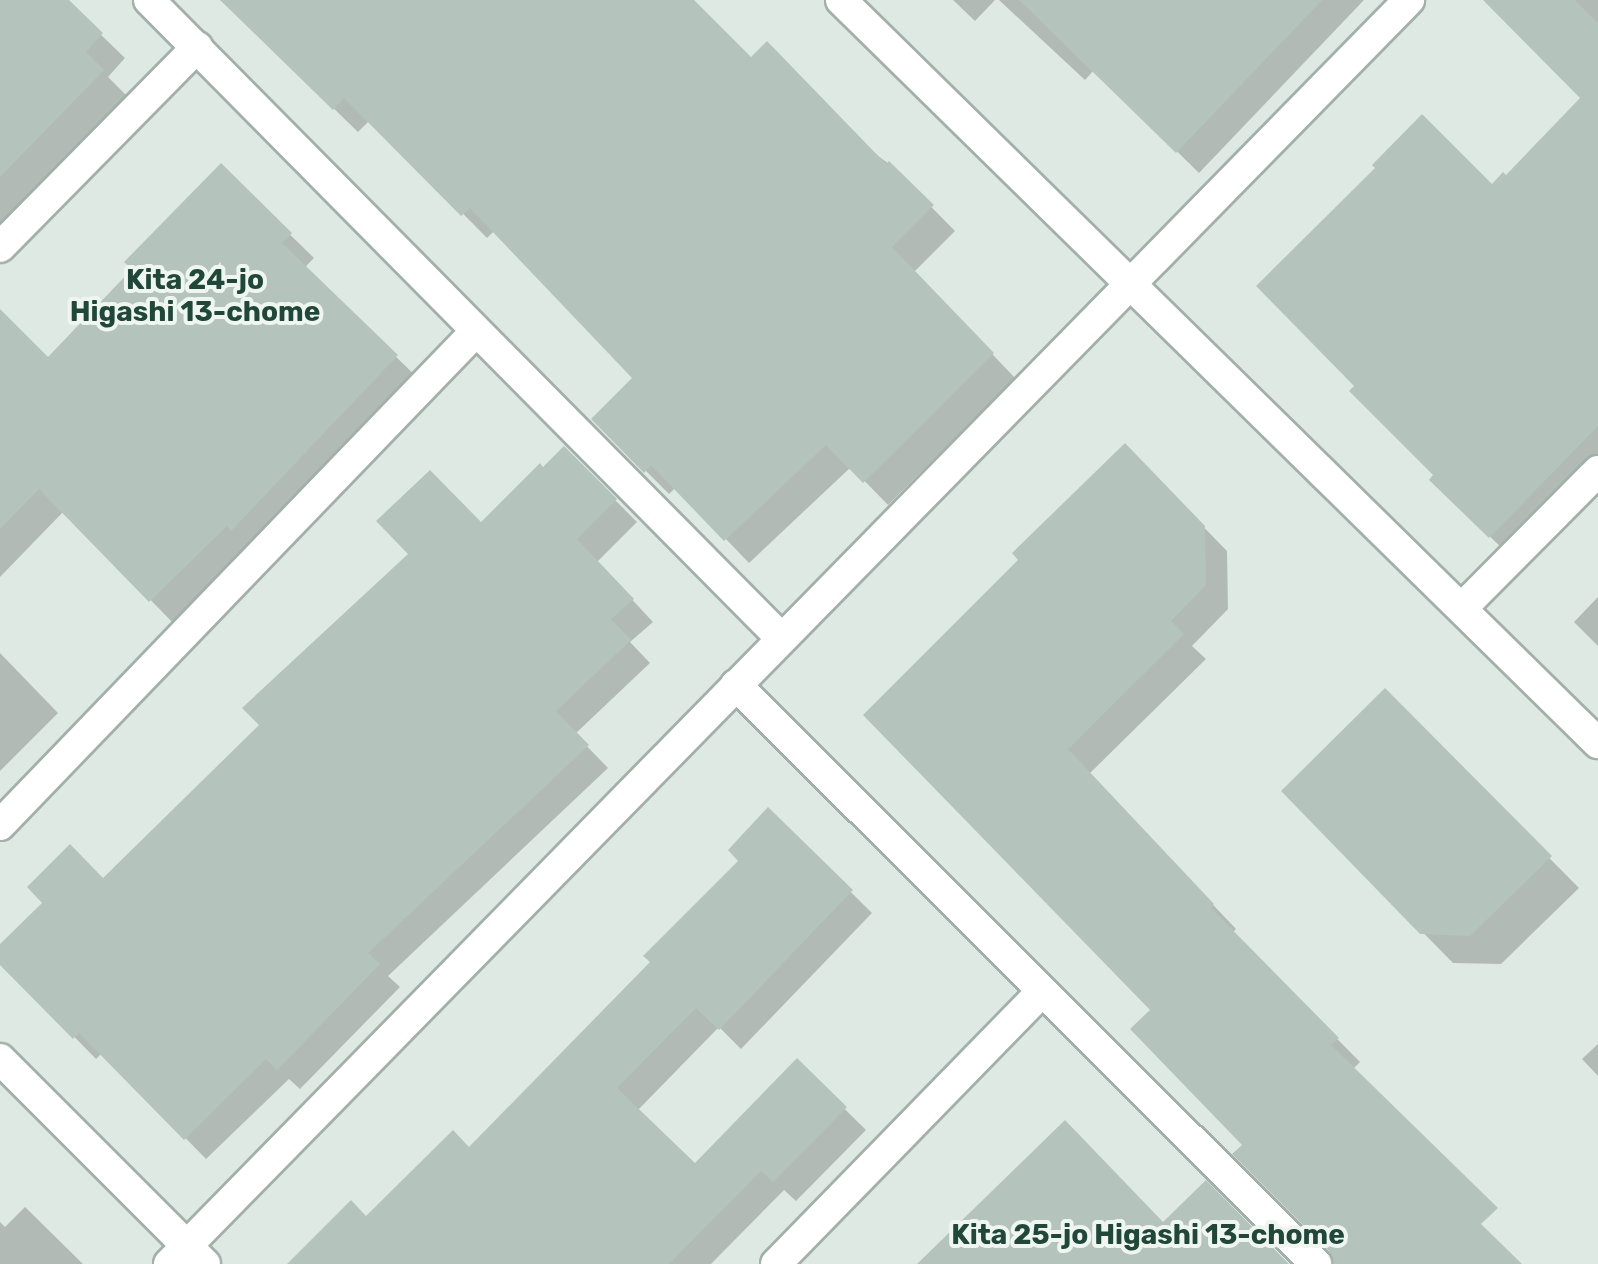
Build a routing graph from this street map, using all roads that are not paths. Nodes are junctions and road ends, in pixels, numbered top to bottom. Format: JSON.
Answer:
{"nodes":[{"id":1,"x":148,"y":0,"type":"edge"},
{"id":2,"x":841,"y":0,"type":"edge"},
{"id":3,"x":1409,"y":0,"type":"edge"},
{"id":4,"x":197,"y":47,"type":"junction"},
{"id":5,"x":0,"y":247,"type":"edge"},
{"id":6,"x":1130,"y":284,"type":"junction"},
{"id":7,"x":476,"y":331,"type":"junction"},
{"id":8,"x":1598,"y":471,"type":"edge"},
{"id":9,"x":1462,"y":608,"type":"junction"},
{"id":10,"x":782,"y":639,"type":"junction"},
{"id":11,"x":736,"y":684,"type":"junction"},
{"id":12,"x":1598,"y":743,"type":"edge"},
{"id":13,"x":0,"y":824,"type":"edge"},
{"id":14,"x":1042,"y":992,"type":"junction"},
{"id":15,"x":0,"y":1059,"type":"edge"},
{"id":16,"x":187,"y":1258,"type":"edge"},
{"id":17,"x":776,"y":1264,"type":"edge"},
{"id":18,"x":1316,"y":1264,"type":"edge"}],
"edges":[{"from":1,"to":4,"type":"street"},
{"from":2,"to":6,"type":"street"},
{"from":3,"to":6,"type":"street"},
{"from":4,"to":5,"type":"street"},
{"from":4,"to":7,"type":"street"},
{"from":6,"to":9,"type":"street"},
{"from":6,"to":10,"type":"street"},
{"from":7,"to":10,"type":"street"},
{"from":7,"to":13,"type":"street"},
{"from":8,"to":9,"type":"street"},
{"from":9,"to":12,"type":"street"},
{"from":10,"to":11,"type":"street"},
{"from":11,"to":14,"type":"street"},
{"from":11,"to":16,"type":"street"},
{"from":14,"to":17,"type":"street"},
{"from":14,"to":18,"type":"street"},
{"from":15,"to":16,"type":"street"}]}
